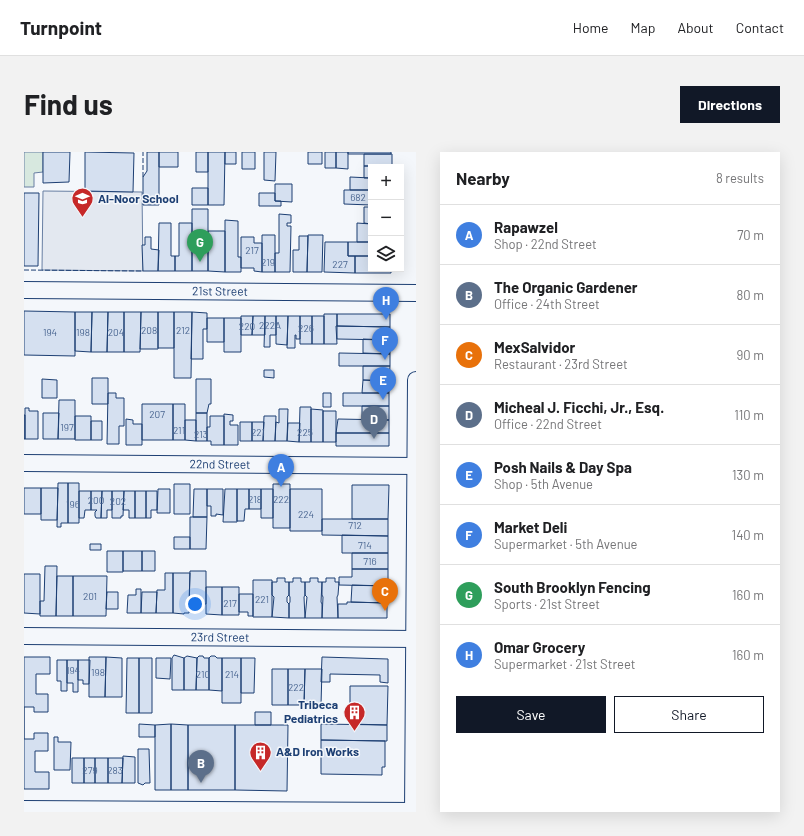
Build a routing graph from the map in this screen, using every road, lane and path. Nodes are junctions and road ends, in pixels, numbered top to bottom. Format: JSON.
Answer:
{"nodes":[{"id":1,"x":24,"y":290,"type":"edge"},
{"id":2,"x":416,"y":293,"type":"edge"},
{"id":3,"x":416,"y":380,"type":"edge"},
{"id":4,"x":24,"y":463,"type":"edge"},
{"id":5,"x":416,"y":466,"type":"edge"},
{"id":6,"x":24,"y":636,"type":"edge"},
{"id":7,"x":415,"y":639,"type":"edge"},
{"id":8,"x":24,"y":809,"type":"edge"},
{"id":9,"x":414,"y":811,"type":"edge"}],
"edges":[{"from":1,"to":2,"type":"street","name":"21st Street"},
{"from":3,"to":5,"type":"street"},
{"from":4,"to":5,"type":"street","name":"22nd Street"},
{"from":5,"to":7,"type":"street"},
{"from":6,"to":7,"type":"street","name":"23rd Street"},
{"from":7,"to":9,"type":"street"},
{"from":8,"to":9,"type":"street"}]}
